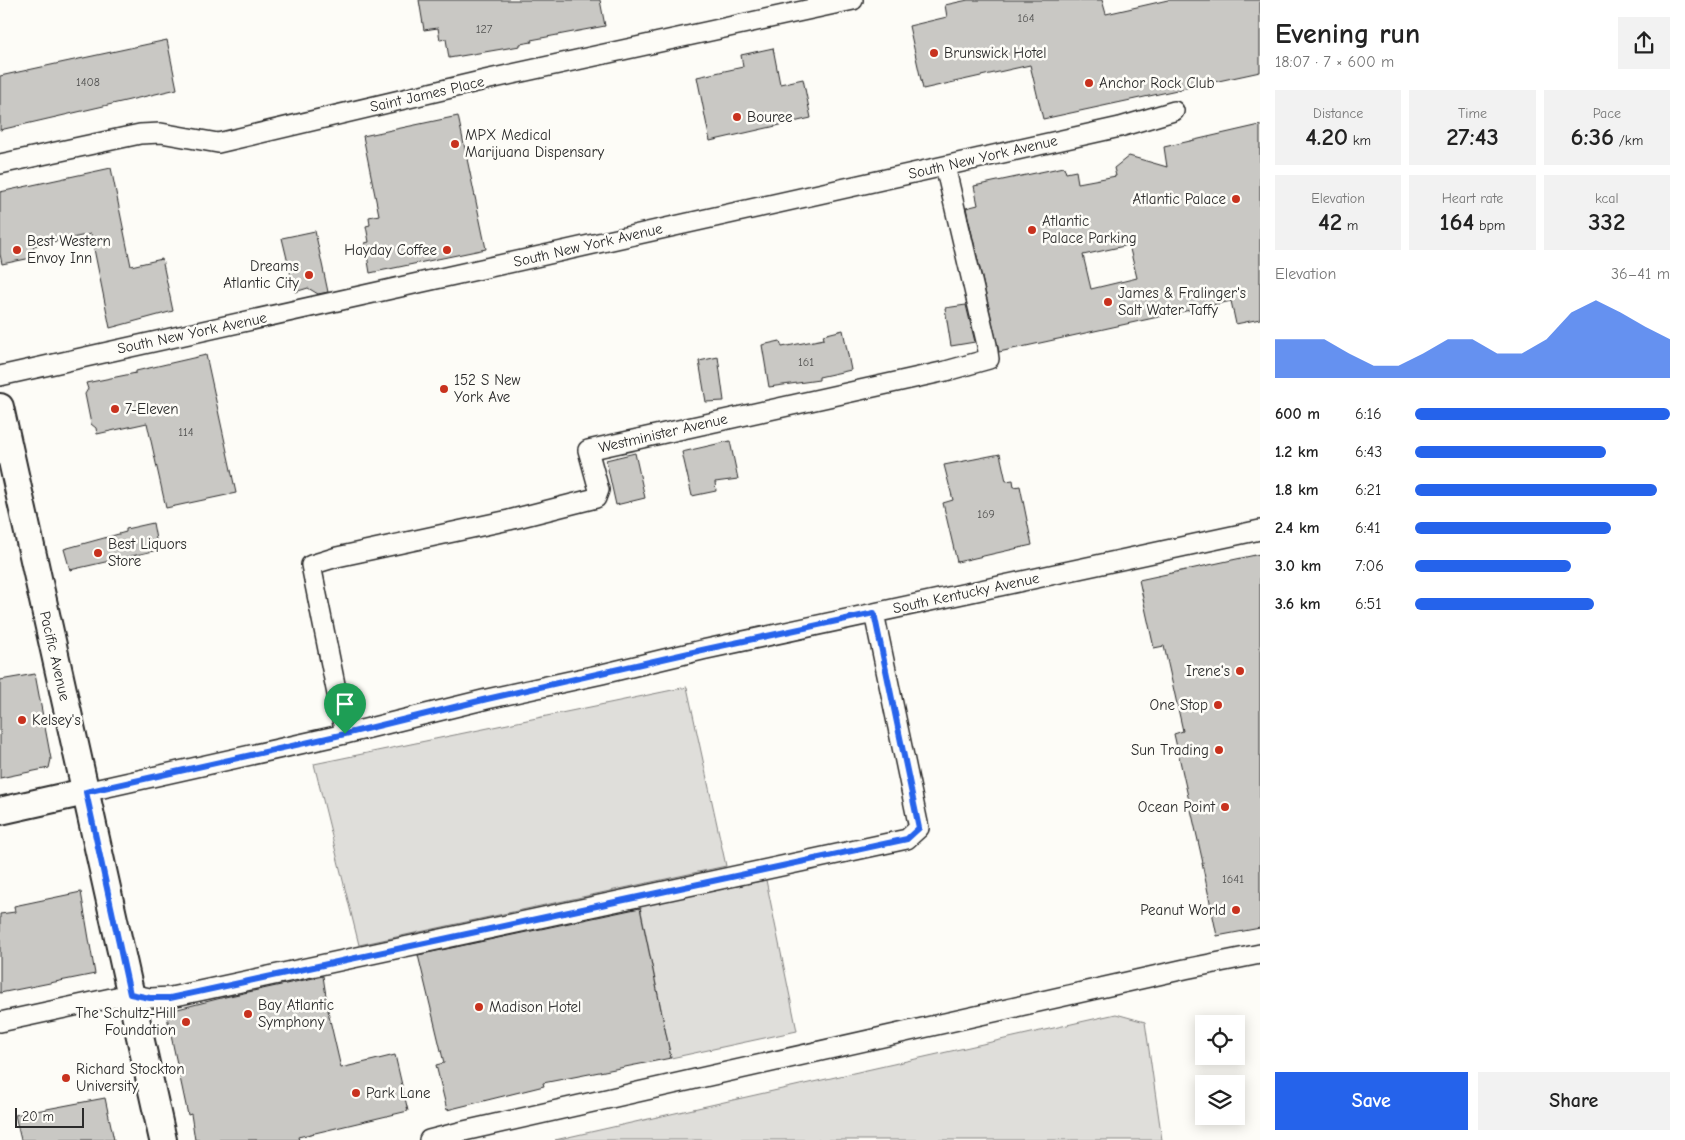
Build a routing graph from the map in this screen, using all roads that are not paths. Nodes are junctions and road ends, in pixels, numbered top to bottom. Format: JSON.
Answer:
{"nodes":[{"id":1,"x":854,"y":0,"type":"edge"},
{"id":2,"x":1174,"y":111,"type":"dead end"},
{"id":3,"x":0,"y":164,"type":"edge"},
{"id":4,"x":945,"y":166,"type":"junction"},
{"id":5,"x":0,"y":376,"type":"edge"},
{"id":6,"x":0,"y":407,"type":"edge"},
{"id":7,"x":1260,"y":530,"type":"edge"},
{"id":8,"x":874,"y":613,"type":"junction"},
{"id":9,"x":345,"y":734,"type":"junction"},
{"id":10,"x":86,"y":792,"type":"junction"},
{"id":11,"x":0,"y":811,"type":"edge"},
{"id":12,"x":1260,"y":954,"type":"edge"},
{"id":13,"x":130,"y":994,"type":"junction"},
{"id":14,"x":0,"y":1022,"type":"edge"},
{"id":15,"x":163,"y":1140,"type":"edge"},
{"id":16,"x":429,"y":1140,"type":"edge"}],
"edges":[{"from":1,"to":3,"type":"street","name":"Saint James Place"},
{"from":2,"to":4,"type":"street","name":"South New York Avenue"},
{"from":4,"to":5,"type":"street","name":"South New York Avenue"},
{"from":4,"to":9,"type":"street","name":"Westminister Avenue"},
{"from":6,"to":10,"type":"street","name":"Pacific Avenue"},
{"from":7,"to":8,"type":"street","name":"South Kentucky Avenue"},
{"from":8,"to":9,"type":"street","name":"South Kentucky Avenue"},
{"from":8,"to":13,"type":"street"},
{"from":9,"to":10,"type":"street","name":"South Kentucky Avenue"},
{"from":10,"to":11,"type":"street","name":"South Kentucky Avenue"},
{"from":10,"to":13,"type":"street","name":"Pacific Avenue"},
{"from":12,"to":16,"type":"street"},
{"from":13,"to":14,"type":"street"},
{"from":13,"to":15,"type":"street","name":"Pacific Avenue"}]}
